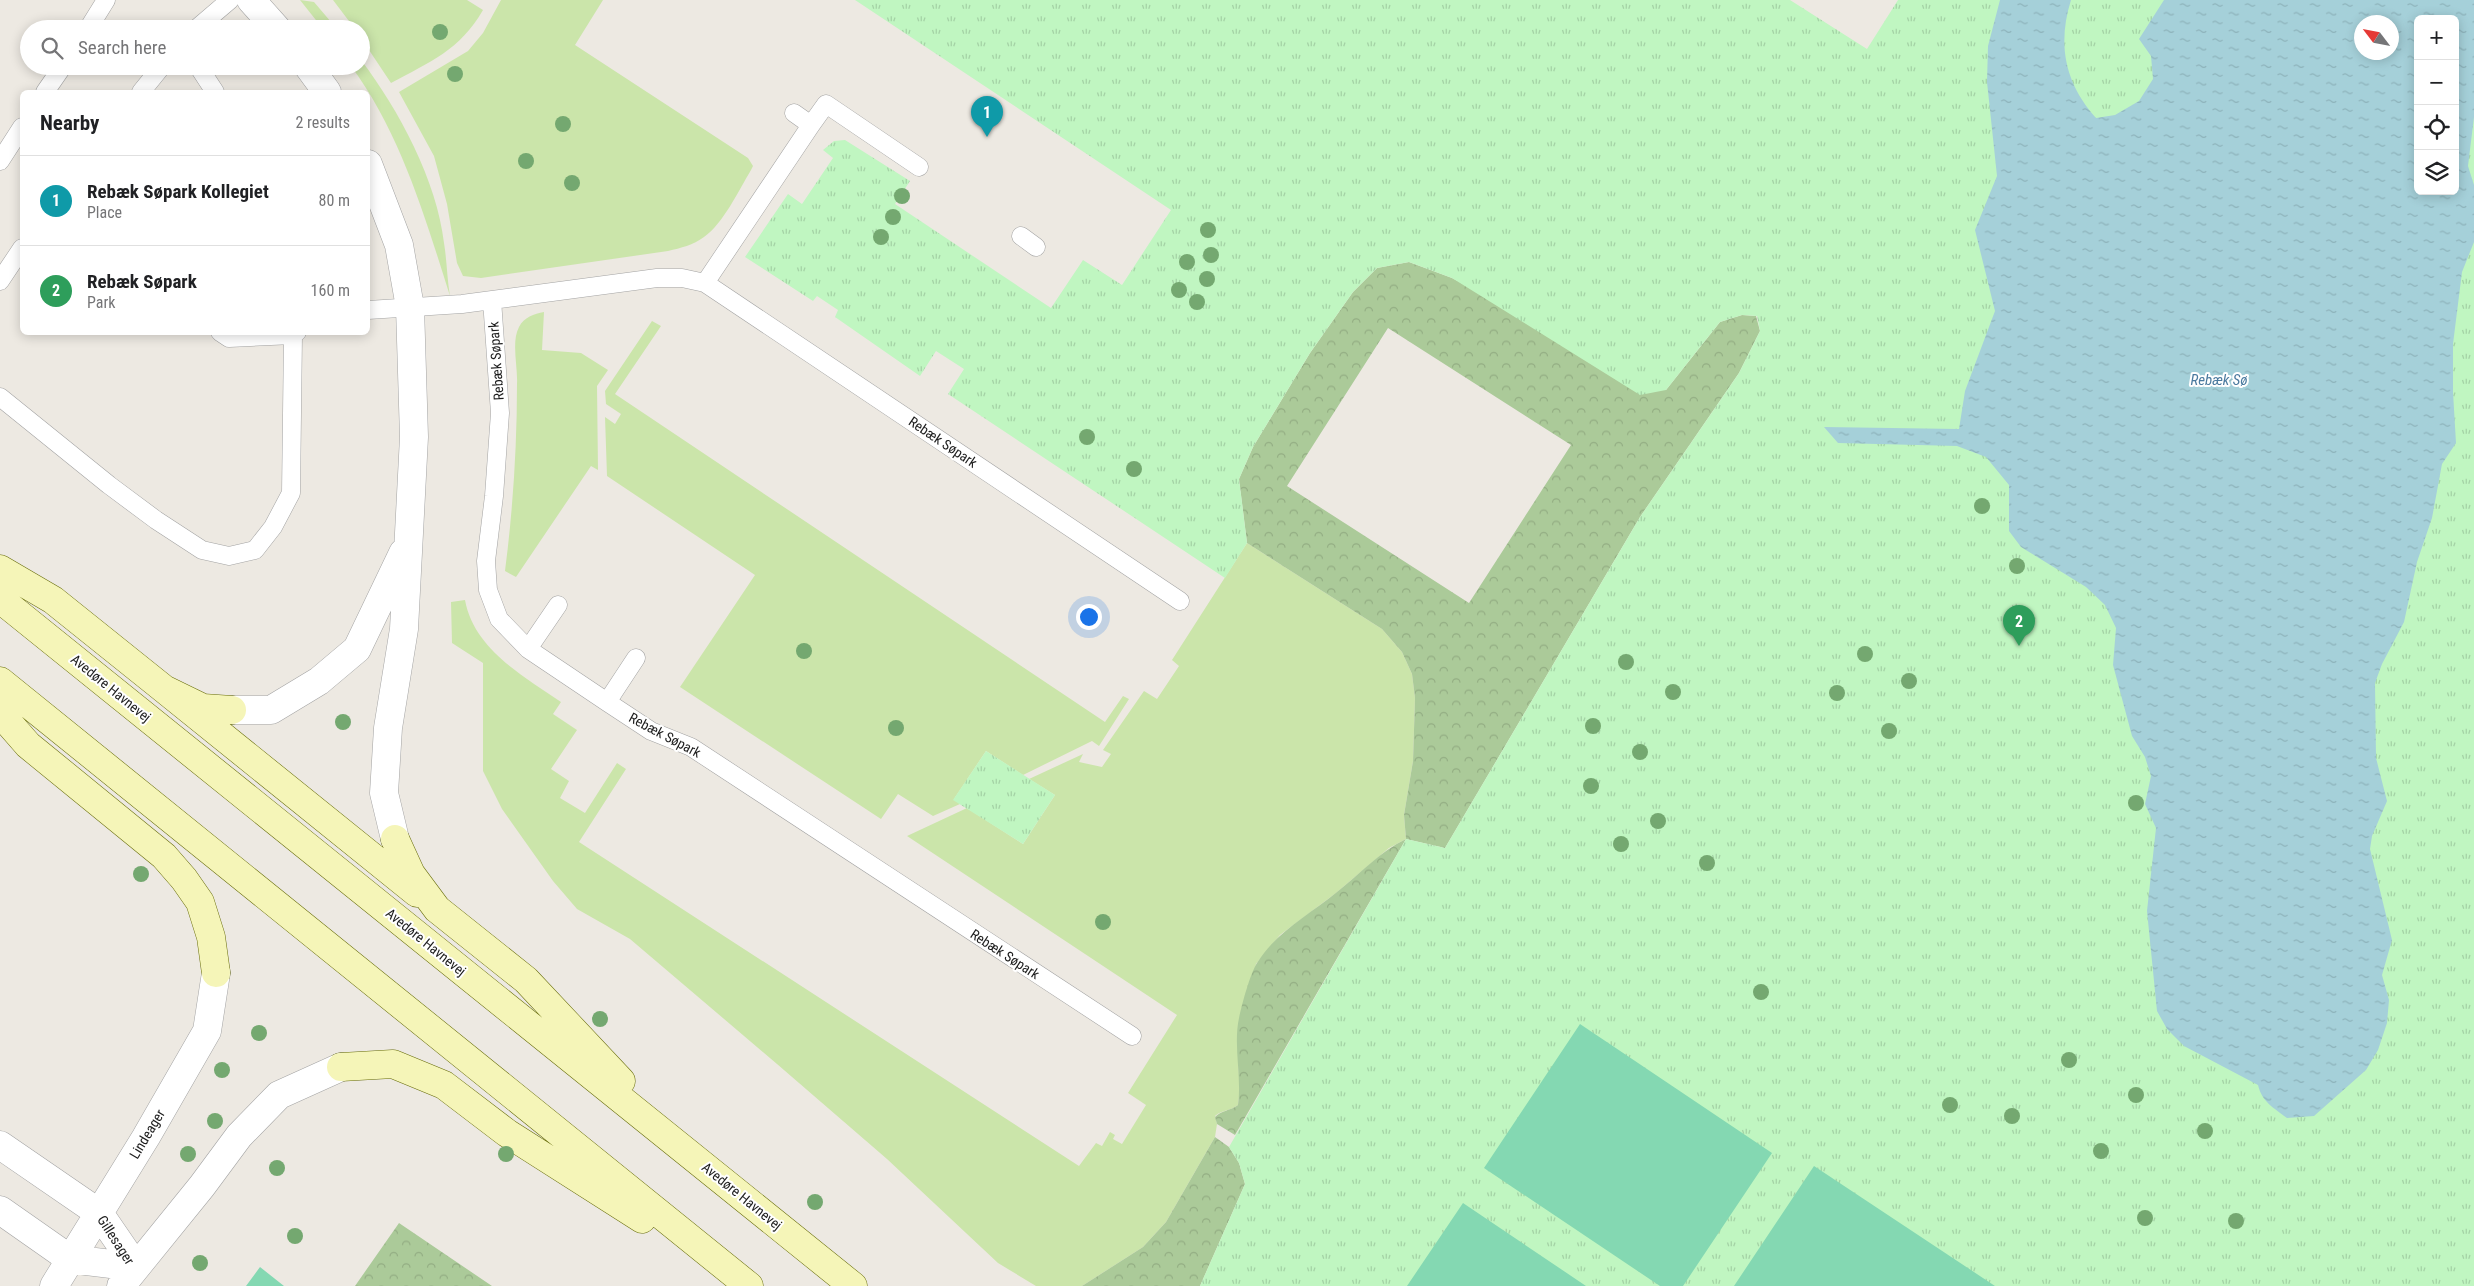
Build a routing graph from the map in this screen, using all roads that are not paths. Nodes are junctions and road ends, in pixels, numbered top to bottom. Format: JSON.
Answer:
{"nodes":[{"id":1,"x":106,"y":0,"type":"edge"},
{"id":2,"x":230,"y":0,"type":"edge"},
{"id":3,"x":250,"y":0,"type":"edge"},
{"id":4,"x":94,"y":20,"type":"edge"},
{"id":5,"x":207,"y":20,"type":"edge"},
{"id":6,"x":269,"y":20,"type":"edge"},
{"id":7,"x":57,"y":75,"type":"edge"},
{"id":8,"x":155,"y":75,"type":"edge"},
{"id":9,"x":204,"y":75,"type":"edge"},
{"id":10,"x":315,"y":75,"type":"edge"},
{"id":11,"x":46,"y":90,"type":"edge"},
{"id":12,"x":143,"y":90,"type":"edge"},
{"id":13,"x":215,"y":90,"type":"edge"},
{"id":14,"x":326,"y":90,"type":"edge"},
{"id":15,"x":794,"y":113,"type":"dead end"},
{"id":16,"x":811,"y":125,"type":"junction"},
{"id":17,"x":20,"y":130,"type":"edge"},
{"id":18,"x":0,"y":161,"type":"edge"},
{"id":19,"x":919,"y":167,"type":"dead end"},
{"id":20,"x":370,"y":169,"type":"edge"},
{"id":21,"x":1021,"y":236,"type":"dead end"},
{"id":22,"x":1036,"y":246,"type":"dead end"},
{"id":23,"x":20,"y":251,"type":"edge"},
{"id":24,"x":0,"y":280,"type":"edge"},
{"id":25,"x":705,"y":283,"type":"junction"},
{"id":26,"x":492,"y":300,"type":"junction"},
{"id":27,"x":410,"y":307,"type":"junction"},
{"id":28,"x":370,"y":310,"type":"edge"},
{"id":29,"x":224,"y":335,"type":"edge"},
{"id":30,"x":278,"y":335,"type":"edge"},
{"id":31,"x":295,"y":335,"type":"edge"},
{"id":32,"x":0,"y":397,"type":"edge"},
{"id":33,"x":408,"y":542,"type":"junction"},
{"id":34,"x":0,"y":569,"type":"edge"},
{"id":35,"x":0,"y":598,"type":"edge"},
{"id":36,"x":1180,"y":601,"type":"dead end"},
{"id":37,"x":558,"y":605,"type":"dead end"},
{"id":38,"x":528,"y":649,"type":"junction"},
{"id":39,"x":636,"y":658,"type":"dead end"},
{"id":40,"x":0,"y":681,"type":"edge"},
{"id":41,"x":164,"y":689,"type":"junction"},
{"id":42,"x":607,"y":702,"type":"junction"},
{"id":43,"x":0,"y":713,"type":"edge"},
{"id":44,"x":437,"y":909,"type":"junction"},
{"id":45,"x":1132,"y":1036,"type":"dead end"},
{"id":46,"x":0,"y":1145,"type":"edge"},
{"id":47,"x":692,"y":1157,"type":"junction"},
{"id":48,"x":0,"y":1210,"type":"edge"},
{"id":49,"x":99,"y":1213,"type":"junction"},
{"id":50,"x":70,"y":1258,"type":"junction"},
{"id":51,"x":129,"y":1277,"type":"edge"},
{"id":52,"x":54,"y":1286,"type":"edge"},
{"id":53,"x":748,"y":1286,"type":"edge"},
{"id":54,"x":853,"y":1286,"type":"edge"}],
"edges":[{"from":1,"to":4,"type":"lane"},
{"from":2,"to":5,"type":"lane"},
{"from":3,"to":6,"type":"street"},
{"from":7,"to":11,"type":"lane"},
{"from":8,"to":12,"type":"lane"},
{"from":9,"to":13,"type":"lane"},
{"from":10,"to":14,"type":"street"},
{"from":15,"to":16,"type":"lane"},
{"from":16,"to":19,"type":"lane"},
{"from":16,"to":25,"type":"lane"},
{"from":17,"to":18,"type":"lane"},
{"from":20,"to":27,"type":"street"},
{"from":21,"to":22,"type":"lane"},
{"from":23,"to":24,"type":"lane"},
{"from":25,"to":26,"type":"lane","name":"Rebæk Søpark"},
{"from":25,"to":36,"type":"lane","name":"Rebæk Søpark"},
{"from":26,"to":27,"type":"lane","name":"Rebæk Søpark"},
{"from":26,"to":38,"type":"lane","name":"Rebæk Søpark"},
{"from":27,"to":28,"type":"lane","name":"Rebæk Søpark"},
{"from":27,"to":33,"type":"street"},
{"from":29,"to":30,"type":"lane"},
{"from":31,"to":32,"type":"lane"},
{"from":33,"to":41,"type":"street"},
{"from":33,"to":44,"type":"street"},
{"from":34,"to":41,"type":"street"},
{"from":35,"to":47,"type":"street","name":"Avedøre Havnevej"},
{"from":37,"to":38,"type":"lane"},
{"from":38,"to":42,"type":"lane","name":"Rebæk Søpark"},
{"from":39,"to":42,"type":"lane"},
{"from":40,"to":53,"type":"street"},
{"from":41,"to":44,"type":"street"},
{"from":42,"to":45,"type":"lane","name":"Rebæk Søpark"},
{"from":43,"to":49,"type":"street","name":"Lindeager"},
{"from":44,"to":47,"type":"street"},
{"from":46,"to":49,"type":"street","name":"Gillesager"},
{"from":47,"to":54,"type":"street","name":"Avedøre Havnevej"},
{"from":48,"to":50,"type":"street","name":"Gillesager"},
{"from":49,"to":50,"type":"street","name":"Lindeager"},
{"from":49,"to":51,"type":"street","name":"Gillesager"},
{"from":50,"to":51,"type":"street","name":"Gillesager"},
{"from":50,"to":52,"type":"street","name":"Lindeager"},
{"from":51,"to":53,"type":"street"}]}
